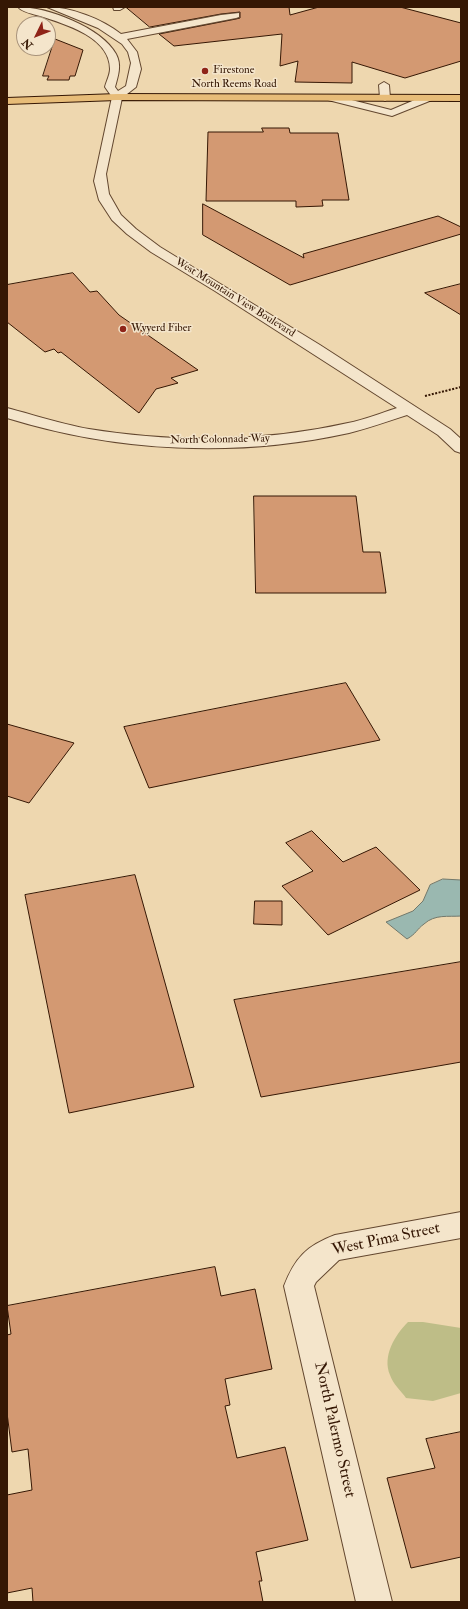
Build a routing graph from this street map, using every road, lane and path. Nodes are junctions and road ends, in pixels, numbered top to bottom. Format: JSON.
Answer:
{"nodes":[{"id":1,"x":22,"y":7,"type":"edge"},
{"id":2,"x":51,"y":7,"type":"edge"},
{"id":3,"x":236,"y":16,"type":"dead end"},
{"id":4,"x":116,"y":35,"type":"junction"},
{"id":5,"x":384,"y":85,"type":"dead end"},
{"id":6,"x":117,"y":97,"type":"junction"},
{"id":7,"x":332,"y":98,"type":"junction"},
{"id":8,"x":385,"y":98,"type":"junction"},
{"id":9,"x":428,"y":98,"type":"junction"},
{"id":10,"x":461,"y":98,"type":"edge"},
{"id":11,"x":7,"y":101,"type":"edge"},
{"id":12,"x":461,"y":387,"type":"edge"},
{"id":13,"x":405,"y":406,"type":"junction"},
{"id":14,"x":7,"y":413,"type":"edge"},
{"id":15,"x":461,"y":448,"type":"edge"},
{"id":16,"x":461,"y":1225,"type":"edge"},
{"id":17,"x":315,"y":1263,"type":"joint"},
{"id":18,"x":374,"y":1602,"type":"edge"}],
"edges":[{"from":1,"to":6,"type":"street","name":"West Mountain View Boulevard"},
{"from":2,"to":4,"type":"street"},
{"from":3,"to":4,"type":"street"},
{"from":4,"to":6,"type":"street"},
{"from":5,"to":8,"type":"street"},
{"from":6,"to":7,"type":"main road","name":"North Reems Road"},
{"from":6,"to":11,"type":"main road","name":"North Reems Road"},
{"from":6,"to":13,"type":"street","name":"West Mountain View Boulevard"},
{"from":7,"to":8,"type":"main road","name":"North Reems Road"},
{"from":7,"to":9,"type":"street"},
{"from":8,"to":9,"type":"main road","name":"North Reems Road"},
{"from":9,"to":10,"type":"main road","name":"North Reems Road"},
{"from":12,"to":13,"type":"path"},
{"from":13,"to":14,"type":"street","name":"North Colonnade Way"},
{"from":13,"to":15,"type":"street","name":"West Mountain View Boulevard"},
{"from":16,"to":17,"type":"street","name":"West Pima Street"},
{"from":17,"to":18,"type":"street","name":"North Palermo Street"}]}
